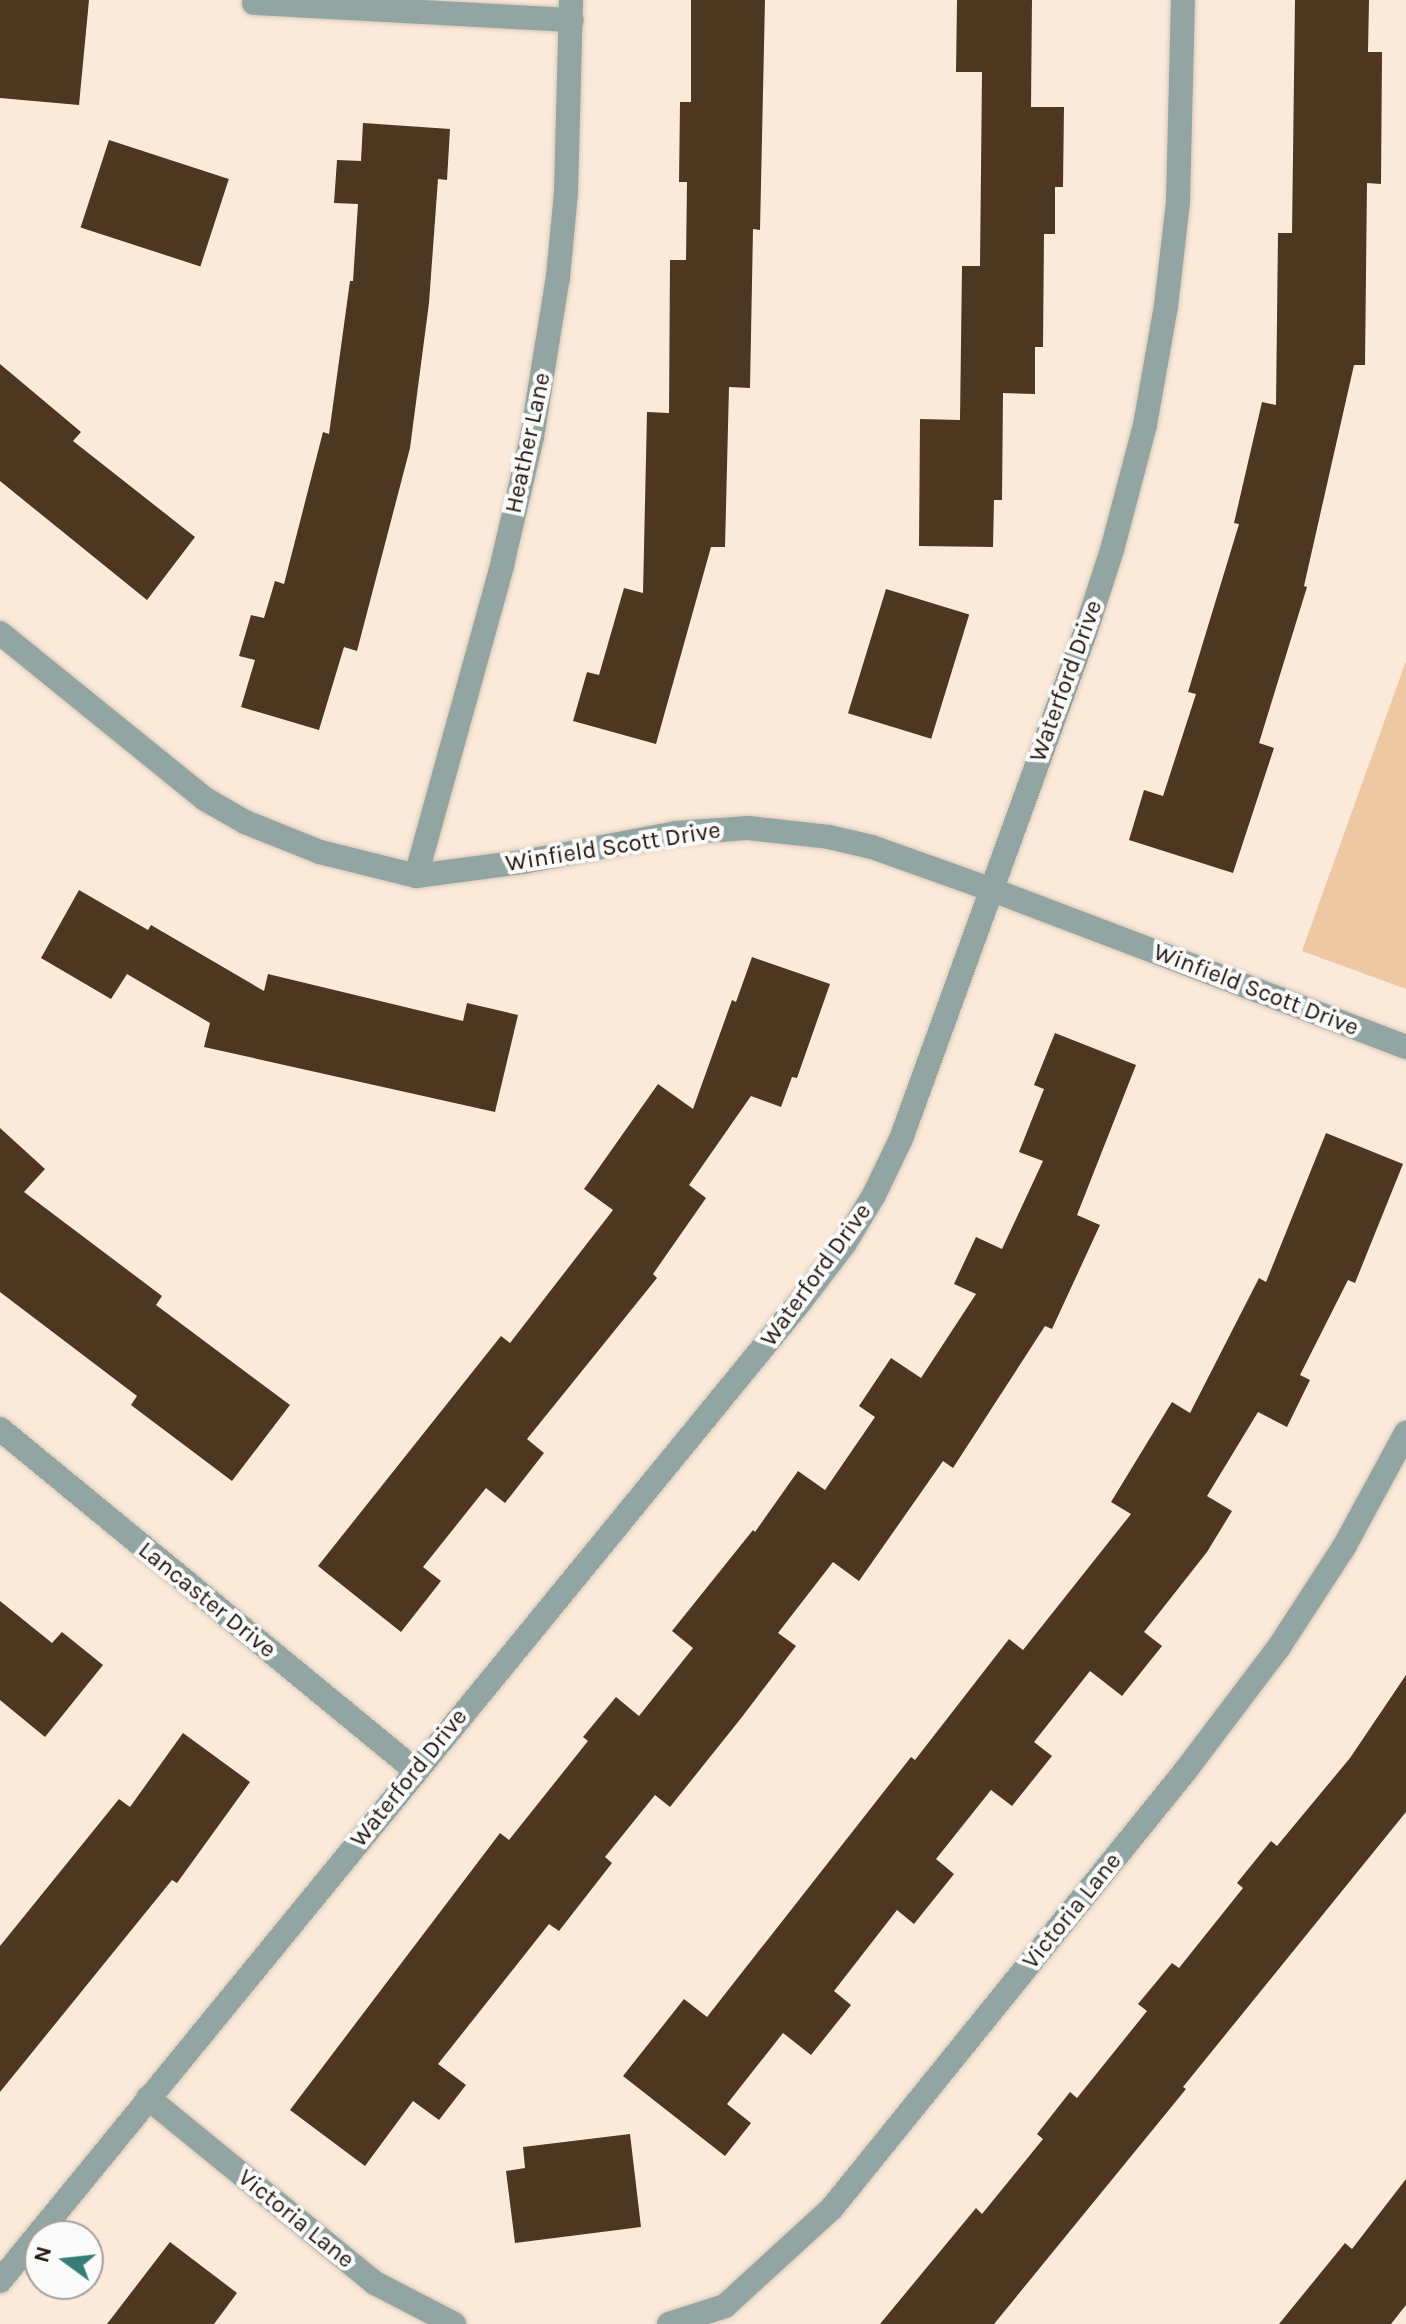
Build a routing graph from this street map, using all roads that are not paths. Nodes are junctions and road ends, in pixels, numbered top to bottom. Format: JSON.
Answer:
{"nodes":[{"id":1,"x":1183,"y":0,"type":"edge"},
{"id":2,"x":254,"y":3,"type":"dead end"},
{"id":3,"x":572,"y":10,"type":"edge"},
{"id":4,"x":0,"y":633,"type":"edge"},
{"id":5,"x":416,"y":876,"type":"junction"},
{"id":6,"x":990,"y":889,"type":"junction"},
{"id":7,"x":1406,"y":1047,"type":"edge"},
{"id":8,"x":0,"y":1429,"type":"edge"},
{"id":9,"x":1406,"y":1433,"type":"edge"},
{"id":10,"x":415,"y":1770,"type":"junction"},
{"id":11,"x":148,"y":2098,"type":"junction"},
{"id":12,"x":0,"y":2281,"type":"edge"},
{"id":13,"x":454,"y":2324,"type":"edge"},
{"id":14,"x":669,"y":2324,"type":"edge"}],
"edges":[{"from":1,"to":6,"type":"street","name":"Waterford Drive"},
{"from":2,"to":3,"type":"street"},
{"from":3,"to":5,"type":"street","name":"Heather Lane"},
{"from":4,"to":5,"type":"street","name":"Winfield Scott Drive"},
{"from":5,"to":6,"type":"street","name":"Winfield Scott Drive"},
{"from":6,"to":7,"type":"street","name":"Winfield Scott Drive"},
{"from":6,"to":10,"type":"street","name":"Waterford Drive"},
{"from":8,"to":10,"type":"street","name":"Lancaster Drive"},
{"from":9,"to":14,"type":"street","name":"Victoria Lane"},
{"from":10,"to":11,"type":"street","name":"Waterford Drive"},
{"from":11,"to":12,"type":"street","name":"Waterford Drive"},
{"from":11,"to":13,"type":"street","name":"Victoria Lane"}]}
